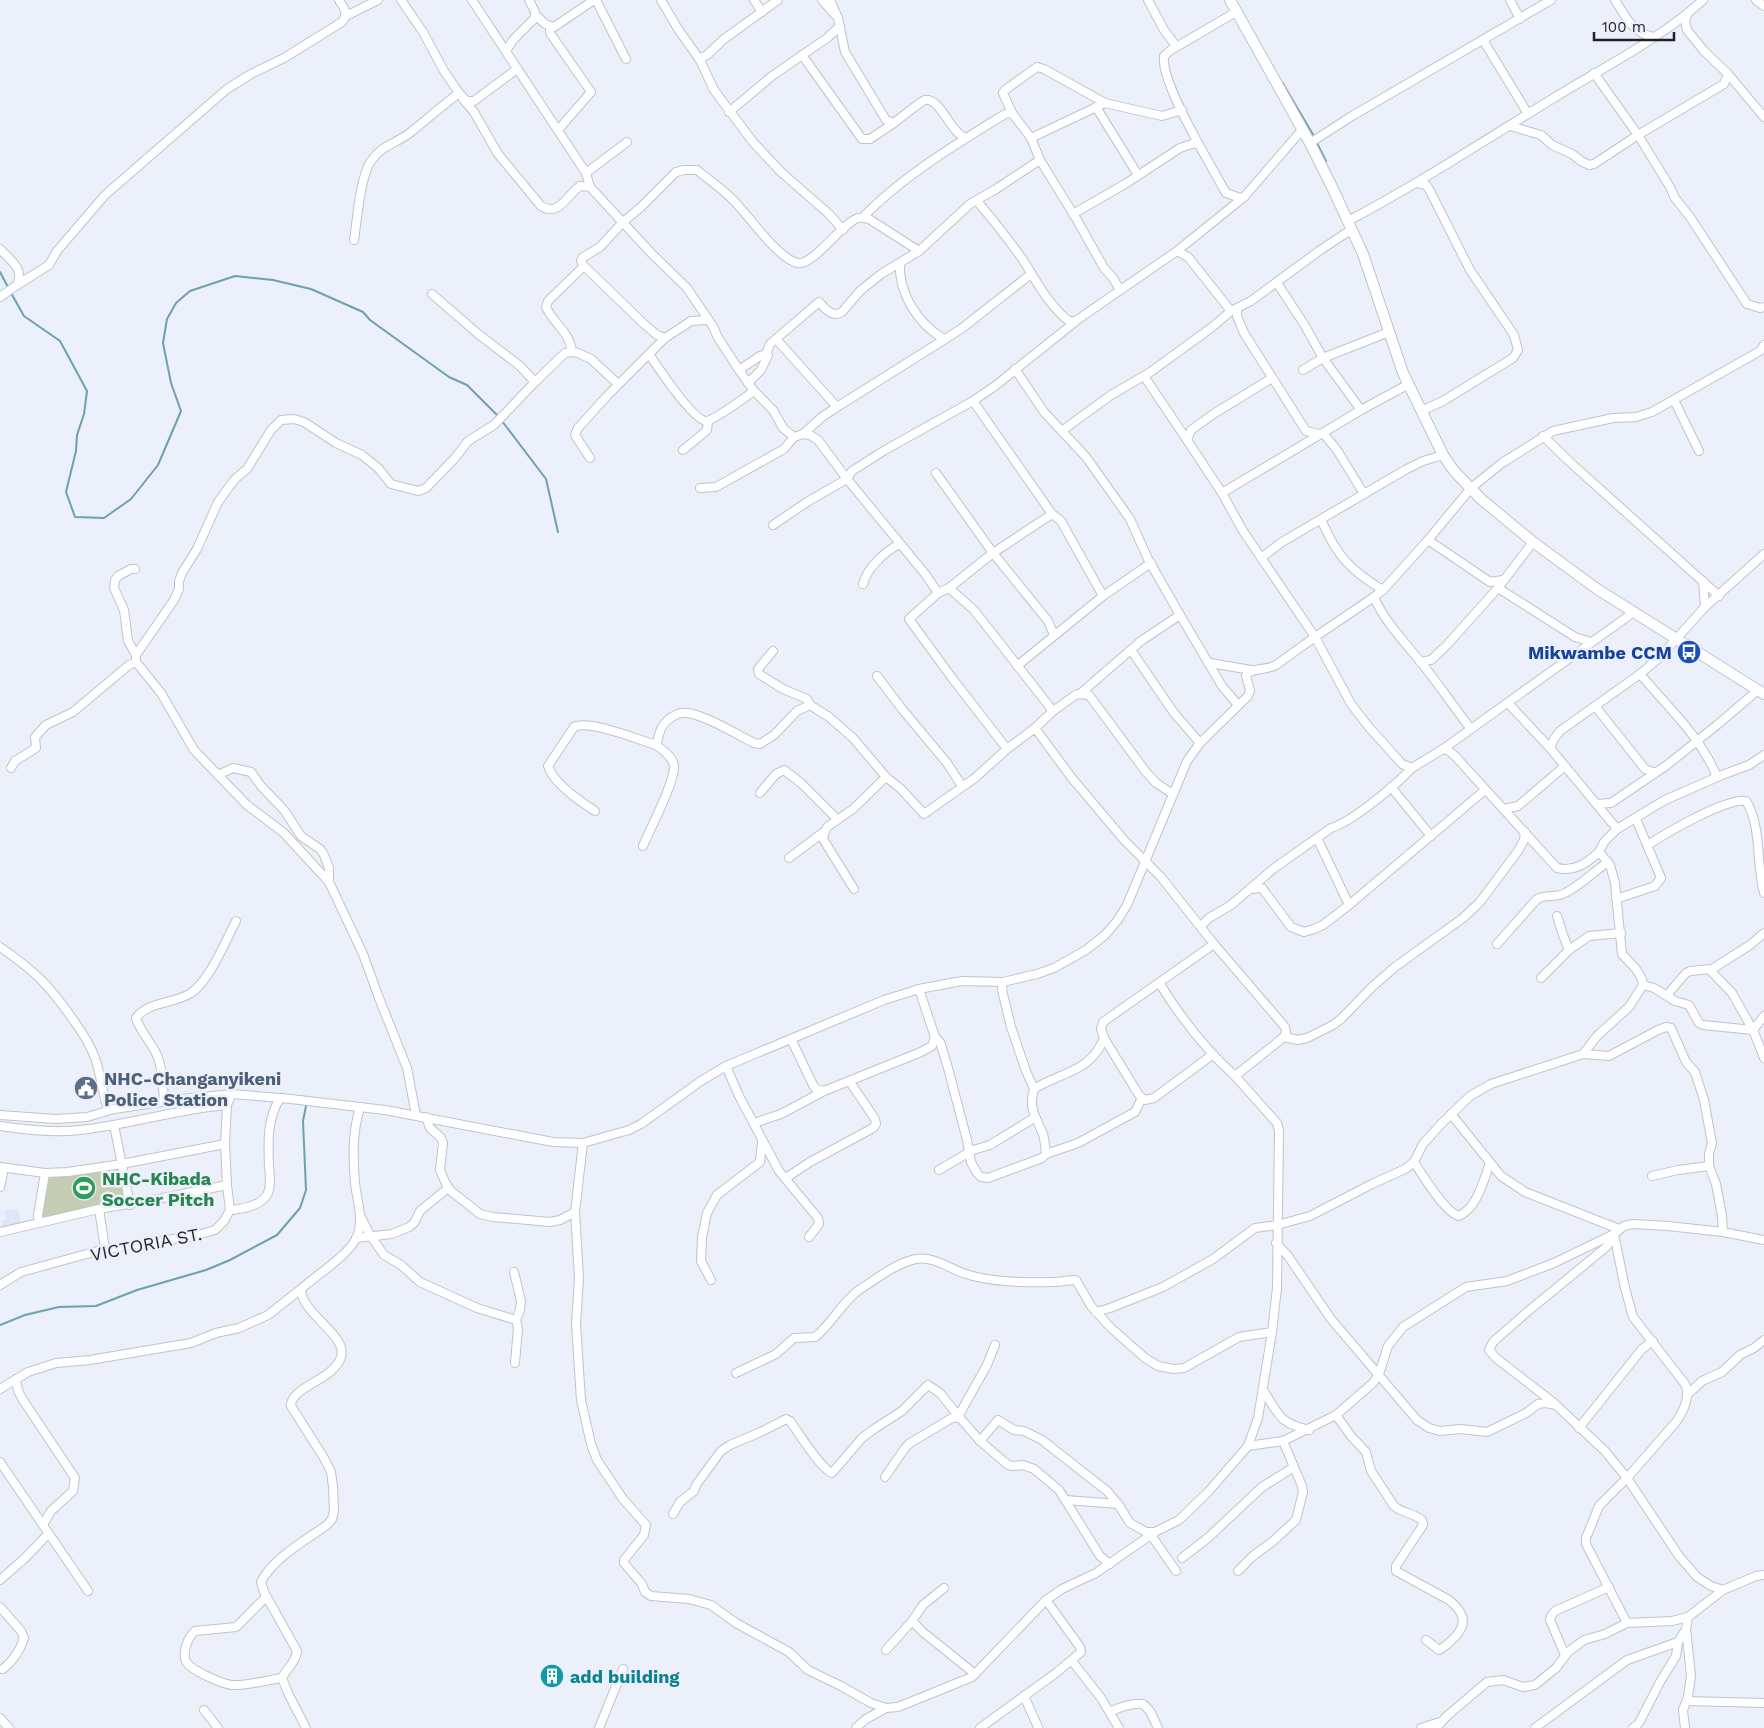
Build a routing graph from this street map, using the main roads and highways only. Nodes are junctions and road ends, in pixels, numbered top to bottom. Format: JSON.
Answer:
{"nodes":[{"id":1,"x":1230,"y":0,"type":"edge"},
{"id":2,"x":1761,"y":692,"type":"edge"}],
"edges":[{"from":1,"to":2,"type":"main road"}]}
